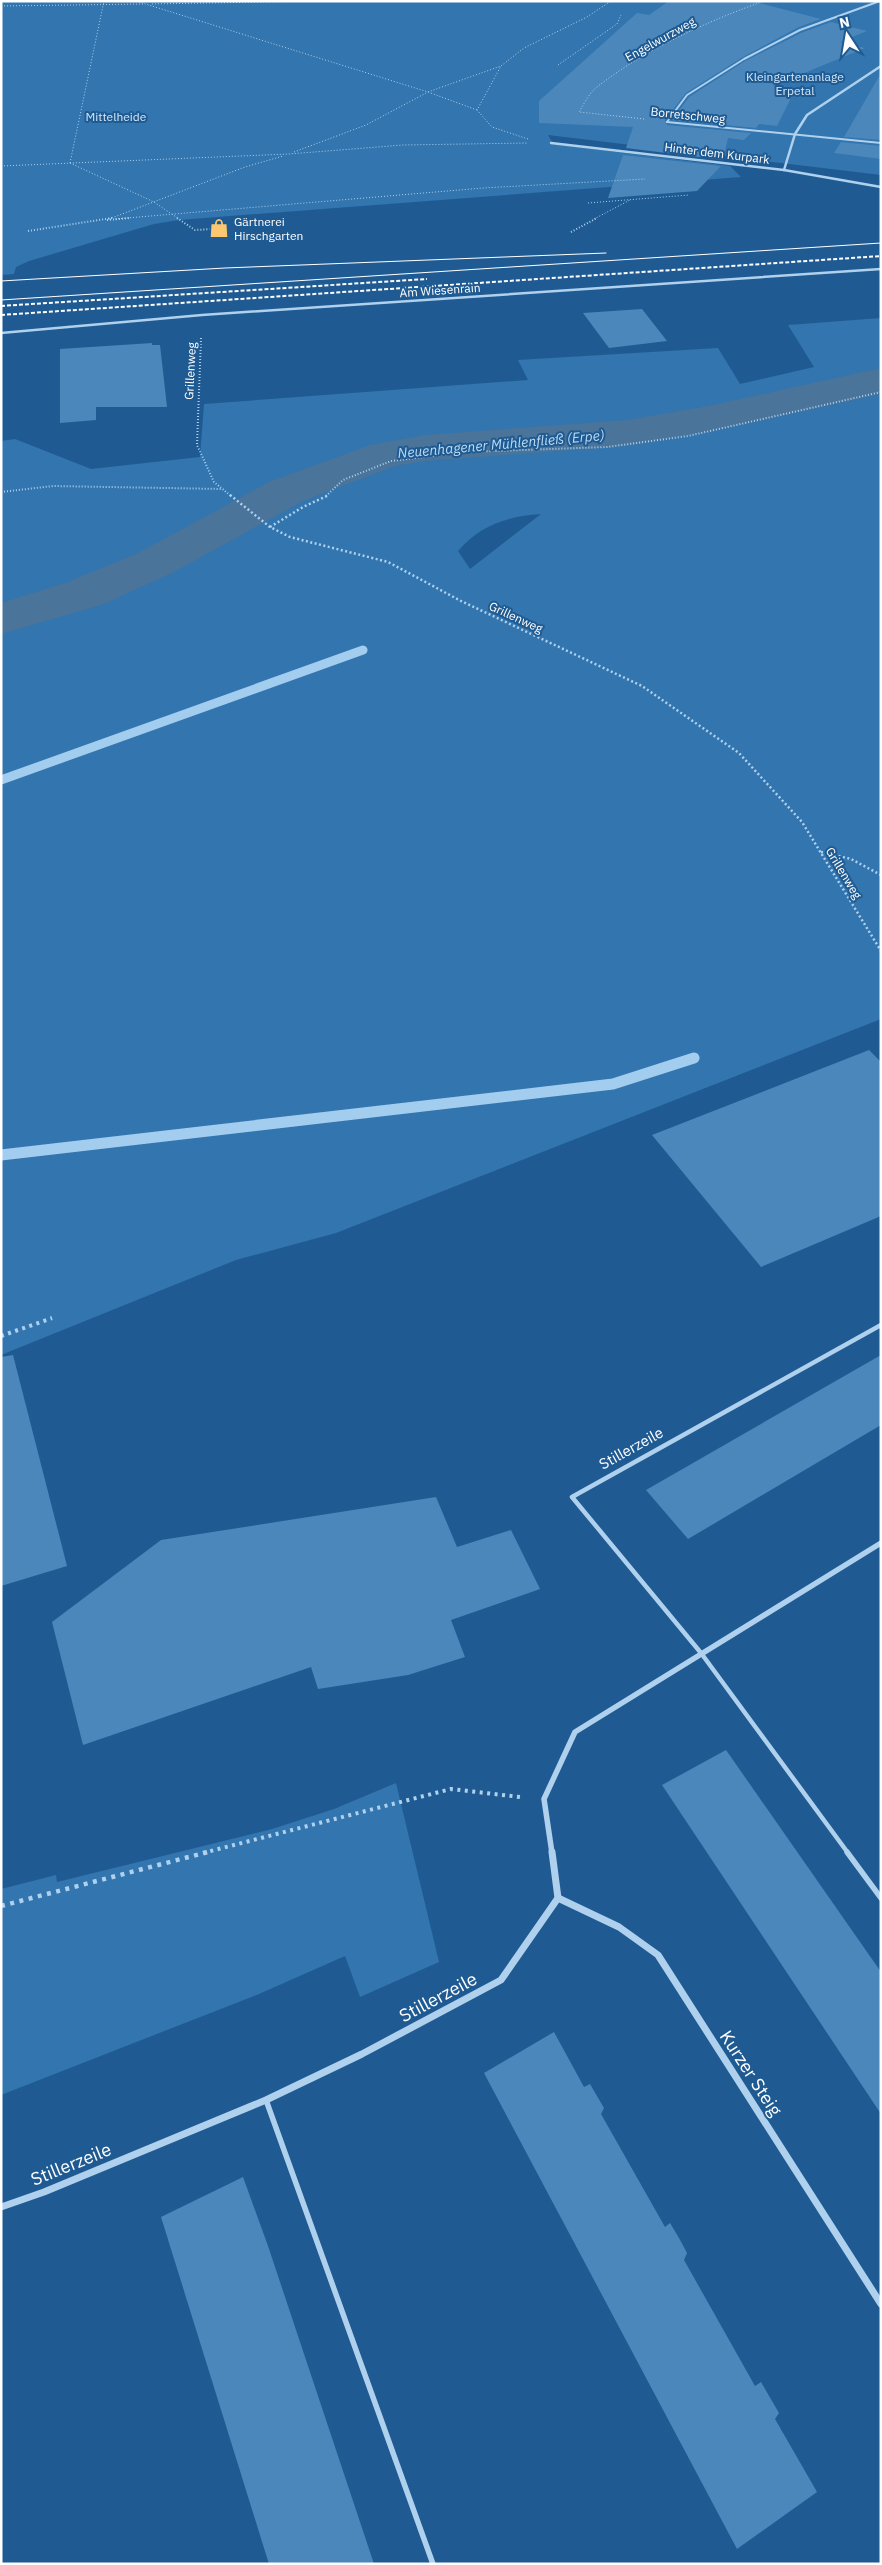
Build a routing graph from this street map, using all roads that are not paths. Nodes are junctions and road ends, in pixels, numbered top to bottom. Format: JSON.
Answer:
{"nodes":[{"id":1,"x":880,"y":1,"type":"edge"},
{"id":2,"x":881,"y":66,"type":"edge"},
{"id":3,"x":795,"y":134,"type":"junction"},
{"id":4,"x":551,"y":143,"type":"road end"},
{"id":5,"x":881,"y":143,"type":"edge"},
{"id":6,"x":784,"y":170,"type":"junction"},
{"id":7,"x":881,"y":187,"type":"edge"},
{"id":8,"x":881,"y":269,"type":"edge"},
{"id":9,"x":1,"y":333,"type":"edge"},
{"id":10,"x":881,"y":1325,"type":"edge"},
{"id":11,"x":881,"y":1543,"type":"edge"},
{"id":12,"x":701,"y":1653,"type":"junction"},
{"id":13,"x":558,"y":1898,"type":"junction"},
{"id":14,"x":881,"y":1898,"type":"edge"},
{"id":15,"x":266,"y":2100,"type":"junction"},
{"id":16,"x":1,"y":2207,"type":"edge"},
{"id":17,"x":881,"y":2304,"type":"edge"},
{"id":18,"x":433,"y":2564,"type":"edge"}],
"edges":[{"from":1,"to":3,"type":"lane","name":"Borretschweg"},
{"from":2,"to":3,"type":"street"},
{"from":3,"to":5,"type":"lane","name":"Borretschweg"},
{"from":3,"to":6,"type":"street"},
{"from":4,"to":6,"type":"street","name":"Hinter dem Kurpark"},
{"from":6,"to":7,"type":"street","name":"Hinter dem Kurpark"},
{"from":8,"to":9,"type":"street","name":"Am Wiesenrain"},
{"from":10,"to":12,"type":"lane","name":"Stillerzeile"},
{"from":11,"to":12,"type":"street"},
{"from":12,"to":13,"type":"street"},
{"from":12,"to":14,"type":"lane","name":"Stillerzeile"},
{"from":13,"to":15,"type":"street","name":"Stillerzeile"},
{"from":13,"to":17,"type":"street","name":"Kurzer Steig"},
{"from":15,"to":16,"type":"street","name":"Stillerzeile"},
{"from":15,"to":18,"type":"lane"}]}
